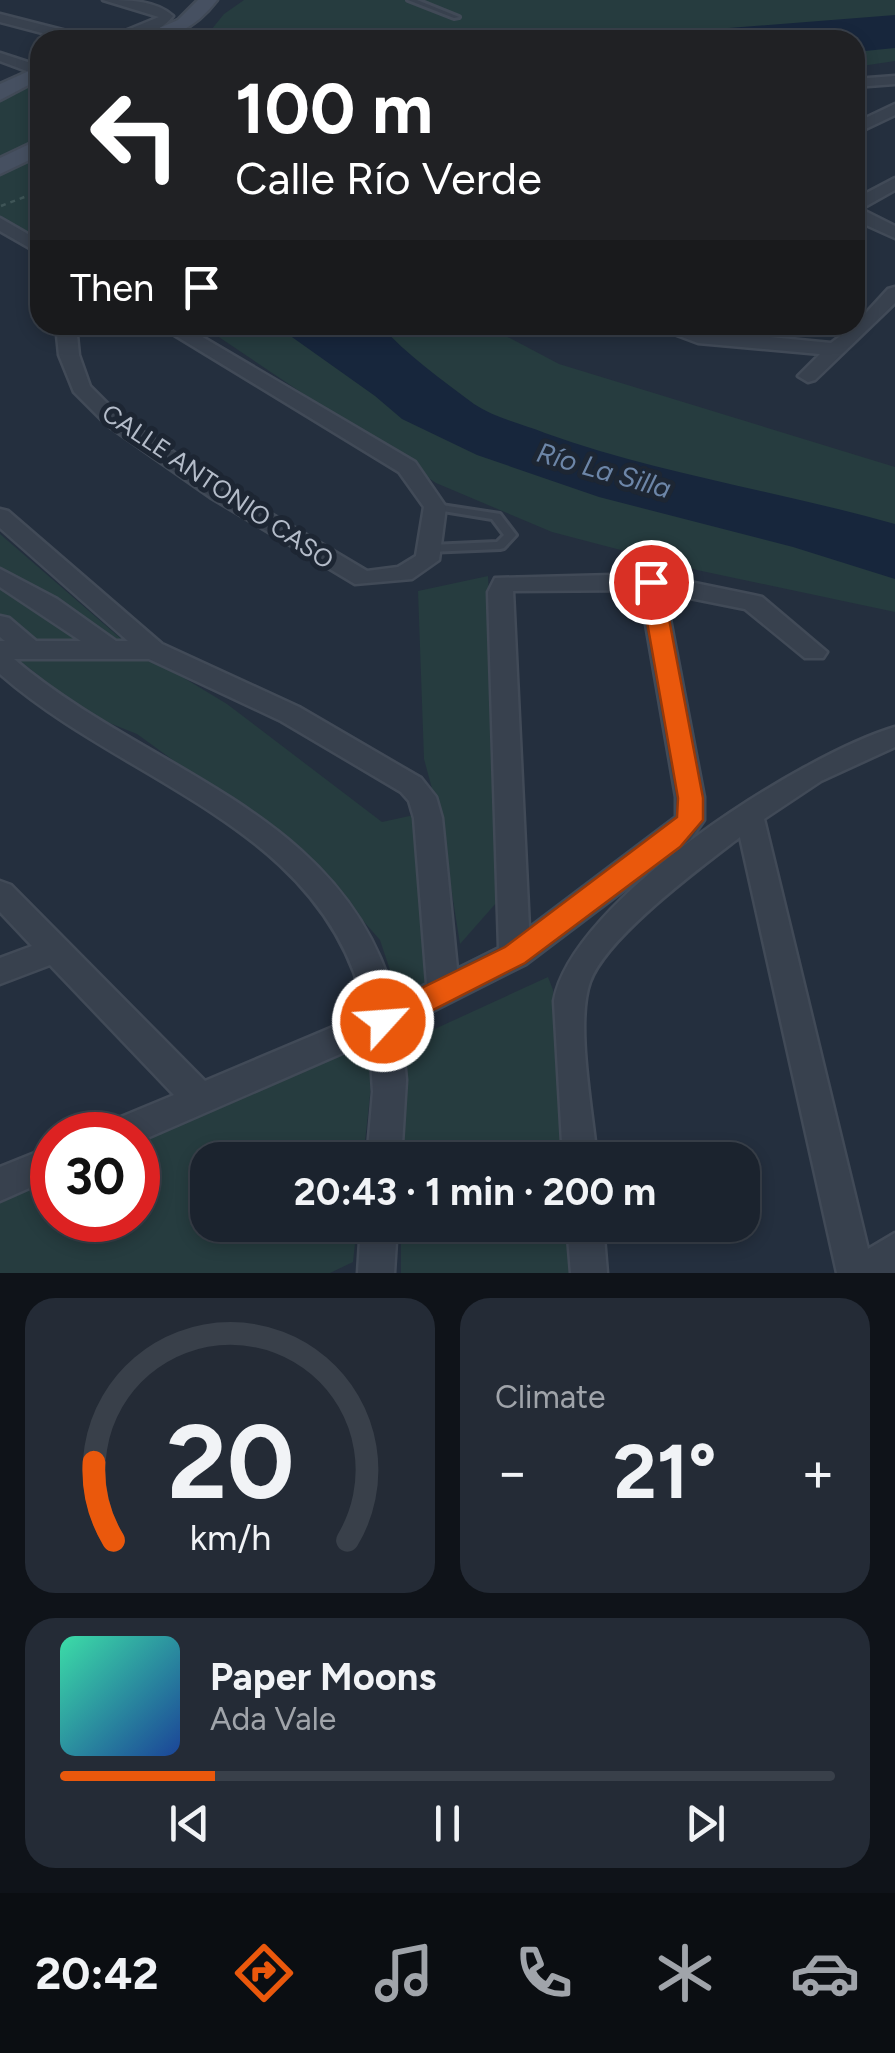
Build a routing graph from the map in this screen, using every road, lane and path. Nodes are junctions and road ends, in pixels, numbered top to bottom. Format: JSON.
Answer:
{"nodes":[{"id":1,"x":110,"y":0,"type":"edge"},
{"id":2,"x":208,"y":0,"type":"edge"},
{"id":3,"x":411,"y":0,"type":"edge"},
{"id":4,"x":231,"y":2,"type":"edge"},
{"id":5,"x":456,"y":17,"type":"dead end"},
{"id":6,"x":0,"y":18,"type":"edge"},
{"id":7,"x":47,"y":30,"type":"edge"},
{"id":8,"x":141,"y":30,"type":"edge"},
{"id":9,"x":169,"y":30,"type":"edge"},
{"id":10,"x":204,"y":30,"type":"edge"},
{"id":11,"x":0,"y":57,"type":"edge"},
{"id":12,"x":0,"y":68,"type":"edge"},
{"id":13,"x":30,"y":68,"type":"edge"},
{"id":14,"x":30,"y":70,"type":"edge"},
{"id":15,"x":30,"y":73,"type":"edge"},
{"id":16,"x":895,"y":80,"type":"edge"},
{"id":17,"x":865,"y":82,"type":"edge"},
{"id":18,"x":0,"y":94,"type":"edge"},
{"id":19,"x":895,"y":109,"type":"edge"},
{"id":20,"x":865,"y":124,"type":"edge"},
{"id":21,"x":30,"y":151,"type":"edge"},
{"id":22,"x":0,"y":167,"type":"edge"},
{"id":23,"x":895,"y":183,"type":"edge"},
{"id":24,"x":30,"y":196,"type":"edge"},
{"id":25,"x":865,"y":202,"type":"edge"},
{"id":26,"x":1,"y":206,"type":"edge"},
{"id":27,"x":865,"y":215,"type":"edge"},
{"id":28,"x":0,"y":223,"type":"edge"},
{"id":29,"x":895,"y":233,"type":"edge"},
{"id":30,"x":9,"y":235,"type":"edge"},
{"id":31,"x":895,"y":293,"type":"edge"},
{"id":32,"x":865,"y":319,"type":"edge"},
{"id":33,"x":67,"y":335,"type":"edge"},
{"id":34,"x":185,"y":335,"type":"edge"},
{"id":35,"x":736,"y":335,"type":"edge"},
{"id":36,"x":847,"y":335,"type":"edge"},
{"id":37,"x":832,"y":348,"type":"junction"},
{"id":38,"x":808,"y":376,"type":"dead end"},
{"id":39,"x":435,"y":507,"type":"junction"},
{"id":40,"x":0,"y":516,"type":"edge"},
{"id":41,"x":431,"y":549,"type":"junction"},
{"id":42,"x":0,"y":577,"type":"edge"},
{"id":43,"x":651,"y":582,"type":"junction"},
{"id":44,"x":0,"y":624,"type":"edge"},
{"id":45,"x":29,"y":649,"type":"junction"},
{"id":46,"x":0,"y":650,"type":"edge"},
{"id":47,"x":153,"y":650,"type":"junction"},
{"id":48,"x":113,"y":652,"type":"junction"},
{"id":49,"x":814,"y":652,"type":"dead end"},
{"id":50,"x":0,"y":660,"type":"edge"},
{"id":51,"x":895,"y":737,"type":"edge"},
{"id":52,"x":750,"y":818,"type":"junction"},
{"id":53,"x":0,"y":893,"type":"edge"},
{"id":54,"x":57,"y":950,"type":"junction"},
{"id":55,"x":515,"y":955,"type":"junction"},
{"id":56,"x":0,"y":972,"type":"edge"},
{"id":57,"x":443,"y":992,"type":"junction"},
{"id":58,"x":383,"y":1021,"type":"junction"},
{"id":59,"x":200,"y":1099,"type":"junction"},
{"id":60,"x":160,"y":1116,"type":"edge"},
{"id":61,"x":385,"y":1142,"type":"edge"},
{"id":62,"x":579,"y":1142,"type":"edge"},
{"id":63,"x":30,"y":1171,"type":"edge"},
{"id":64,"x":0,"y":1184,"type":"edge"},
{"id":65,"x":378,"y":1242,"type":"edge"},
{"id":66,"x":587,"y":1242,"type":"edge"},
{"id":67,"x":895,"y":1251,"type":"edge"},
{"id":68,"x":376,"y":1273,"type":"edge"},
{"id":69,"x":589,"y":1273,"type":"edge"},
{"id":70,"x":855,"y":1273,"type":"edge"},
{"id":71,"x":865,"y":1273,"type":"edge"}],
"edges":[{"from":1,"to":8,"type":"street"},
{"from":2,"to":9,"type":"main road"},
{"from":3,"to":5,"type":"lane"},
{"from":4,"to":10,"type":"main road"},
{"from":6,"to":7,"type":"street"},
{"from":11,"to":13,"type":"street"},
{"from":12,"to":14,"type":"street"},
{"from":15,"to":18,"type":"main road"},
{"from":16,"to":17,"type":"street"},
{"from":19,"to":20,"type":"street"},
{"from":21,"to":22,"type":"main road"},
{"from":23,"to":25,"type":"street"},
{"from":24,"to":26,"type":"path"},
{"from":27,"to":29,"type":"street"},
{"from":28,"to":30,"type":"street"},
{"from":31,"to":32,"type":"street"},
{"from":33,"to":41,"type":"street","name":"CALLE ANTONIO CASO"},
{"from":34,"to":39,"type":"street"},
{"from":35,"to":37,"type":"street"},
{"from":36,"to":37,"type":"street"},
{"from":37,"to":38,"type":"street"},
{"from":39,"to":41,"type":"street"},
{"from":39,"to":41,"type":"lane"},
{"from":40,"to":47,"type":"street"},
{"from":42,"to":48,"type":"street"},
{"from":43,"to":49,"type":"street"},
{"from":43,"to":55,"type":"street"},
{"from":43,"to":55,"type":"street"},
{"from":44,"to":45,"type":"street"},
{"from":45,"to":46,"type":"street"},
{"from":45,"to":48,"type":"street"},
{"from":47,"to":48,"type":"street"},
{"from":47,"to":57,"type":"street"},
{"from":50,"to":58,"type":"street"},
{"from":51,"to":52,"type":"street"},
{"from":52,"to":62,"type":"street"},
{"from":52,"to":70,"type":"street"},
{"from":53,"to":54,"type":"street"},
{"from":54,"to":56,"type":"street"},
{"from":54,"to":59,"type":"street"},
{"from":55,"to":57,"type":"street"},
{"from":57,"to":58,"type":"street"},
{"from":58,"to":59,"type":"street"},
{"from":58,"to":61,"type":"street"},
{"from":59,"to":60,"type":"street"},
{"from":63,"to":64,"type":"street"},
{"from":65,"to":68,"type":"street"},
{"from":66,"to":69,"type":"street"},
{"from":67,"to":71,"type":"street"}]}
